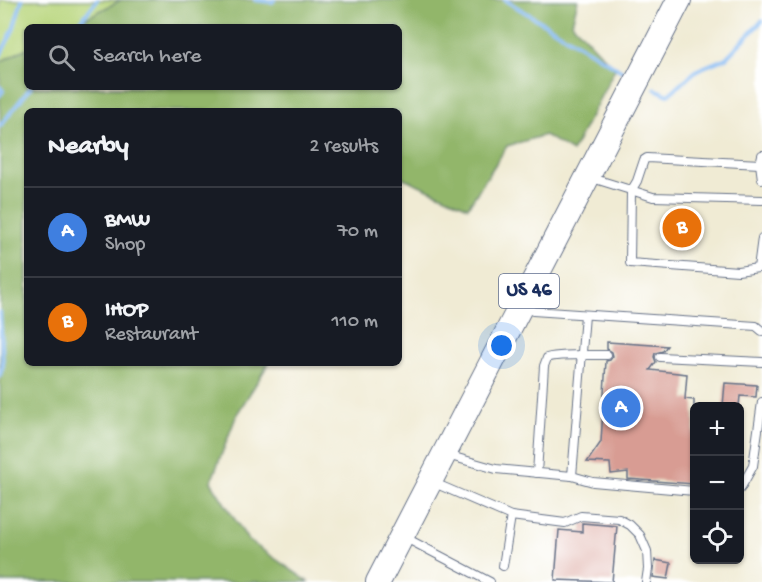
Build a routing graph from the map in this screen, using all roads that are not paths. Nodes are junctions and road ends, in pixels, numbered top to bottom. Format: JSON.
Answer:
{"nodes":[{"id":1,"x":680,"y":0,"type":"edge"},
{"id":2,"x":762,"y":155,"type":"edge"},
{"id":3,"x":760,"y":164,"type":"junction"},
{"id":4,"x":588,"y":177,"type":"junction"},
{"id":5,"x":762,"y":179,"type":"edge"},
{"id":6,"x":631,"y":191,"type":"junction"},
{"id":7,"x":762,"y":200,"type":"edge"},
{"id":8,"x":762,"y":238,"type":"edge"},
{"id":9,"x":522,"y":305,"type":"junction"},
{"id":10,"x":585,"y":315,"type":"junction"},
{"id":11,"x":762,"y":331,"type":"edge"},
{"id":12,"x":606,"y":355,"type":"dead end"},
{"id":13,"x":581,"y":356,"type":"junction"},
{"id":14,"x":660,"y":357,"type":"dead end"},
{"id":15,"x":762,"y":362,"type":"edge"},
{"id":16,"x":762,"y":402,"type":"edge"},
{"id":17,"x":445,"y":454,"type":"junction"},
{"id":18,"x":537,"y":473,"type":"junction"},
{"id":19,"x":572,"y":476,"type":"junction"},
{"id":20,"x":431,"y":482,"type":"junction"},
{"id":21,"x":744,"y":482,"type":"edge"},
{"id":22,"x":690,"y":491,"type":"edge"},
{"id":23,"x":511,"y":516,"type":"junction"},
{"id":24,"x":403,"y":536,"type":"junction"},
{"id":25,"x":503,"y":566,"type":"dead end"},
{"id":26,"x":378,"y":582,"type":"edge"},
{"id":27,"x":490,"y":582,"type":"edge"},
{"id":28,"x":646,"y":582,"type":"edge"}],
"edges":[{"from":1,"to":4,"type":"main road","number":"US 46"},
{"from":2,"to":3,"type":"lane"},
{"from":3,"to":5,"type":"lane"},
{"from":3,"to":6,"type":"lane"},
{"from":4,"to":6,"type":"lane"},
{"from":4,"to":9,"type":"main road","number":"US 46"},
{"from":6,"to":7,"type":"lane"},
{"from":6,"to":8,"type":"lane"},
{"from":9,"to":10,"type":"lane"},
{"from":9,"to":17,"type":"main road","number":"US 46"},
{"from":10,"to":11,"type":"lane"},
{"from":10,"to":13,"type":"lane"},
{"from":12,"to":13,"type":"lane"},
{"from":13,"to":18,"type":"lane"},
{"from":13,"to":19,"type":"lane"},
{"from":14,"to":15,"type":"lane"},
{"from":16,"to":21,"type":"lane"},
{"from":17,"to":18,"type":"lane"},
{"from":17,"to":20,"type":"main road","number":"US 46"},
{"from":18,"to":19,"type":"lane"},
{"from":19,"to":22,"type":"lane"},
{"from":20,"to":23,"type":"lane"},
{"from":20,"to":24,"type":"main road","number":"US 46"},
{"from":23,"to":25,"type":"lane"},
{"from":23,"to":28,"type":"lane"},
{"from":24,"to":26,"type":"main road","number":"US 46"},
{"from":24,"to":27,"type":"lane"}]}
